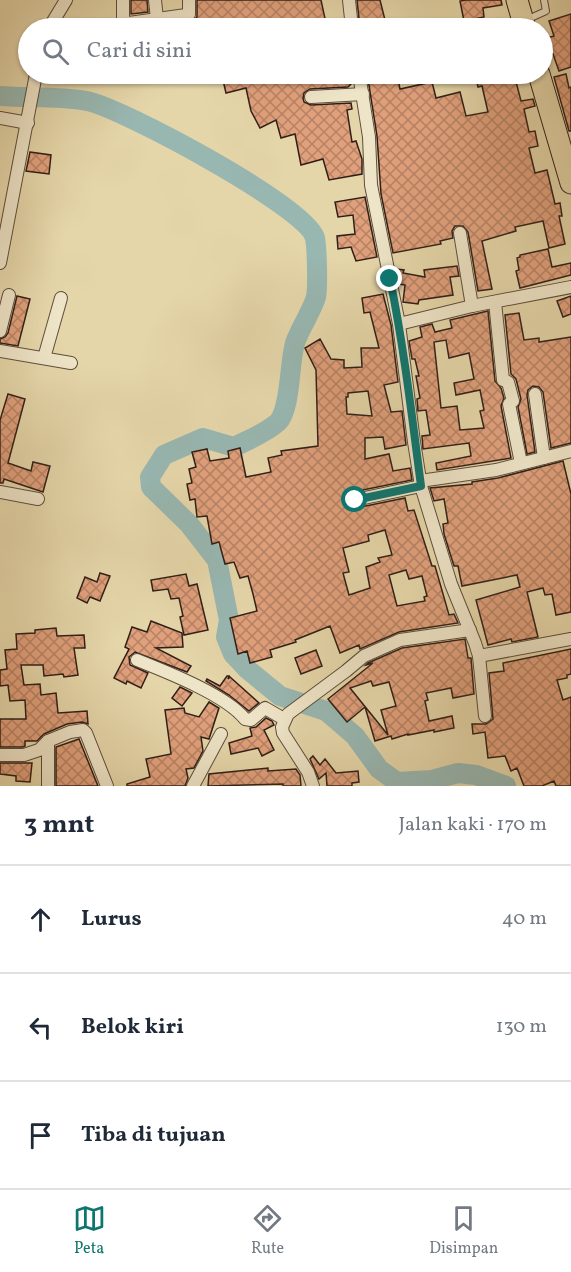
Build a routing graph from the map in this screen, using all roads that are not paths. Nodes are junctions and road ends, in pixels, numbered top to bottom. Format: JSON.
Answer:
{"nodes":[{"id":1,"x":66,"y":0,"type":"edge"},
{"id":2,"x":123,"y":0,"type":"edge"},
{"id":3,"x":155,"y":0,"type":"edge"},
{"id":4,"x":189,"y":0,"type":"edge"},
{"id":5,"x":349,"y":0,"type":"edge"},
{"id":6,"x":517,"y":0,"type":"edge"},
{"id":7,"x":543,"y":0,"type":"edge"},
{"id":8,"x":55,"y":18,"type":"edge"},
{"id":9,"x":123,"y":18,"type":"edge"},
{"id":10,"x":157,"y":18,"type":"edge"},
{"id":11,"x":163,"y":18,"type":"edge"},
{"id":12,"x":351,"y":18,"type":"edge"},
{"id":13,"x":522,"y":18,"type":"edge"},
{"id":14,"x":535,"y":18,"type":"edge"},
{"id":15,"x":34,"y":84,"type":"edge"},
{"id":16,"x":361,"y":84,"type":"edge"},
{"id":17,"x":541,"y":84,"type":"edge"},
{"id":18,"x":363,"y":94,"type":"junction"},
{"id":19,"x":311,"y":97,"type":"dead end"},
{"id":20,"x":28,"y":116,"type":"junction"},
{"id":21,"x":0,"y":118,"type":"edge"},
{"id":22,"x":571,"y":183,"type":"edge"},
{"id":23,"x":460,"y":233,"type":"dead end"},
{"id":24,"x":0,"y":263,"type":"edge"},
{"id":25,"x":571,"y":287,"type":"edge"},
{"id":26,"x":9,"y":295,"type":"dead end"},
{"id":27,"x":61,"y":298,"type":"dead end"},
{"id":28,"x":495,"y":302,"type":"junction"},
{"id":29,"x":472,"y":306,"type":"junction"},
{"id":30,"x":399,"y":324,"type":"junction"},
{"id":31,"x":0,"y":331,"type":"edge"},
{"id":32,"x":0,"y":351,"type":"edge"},
{"id":33,"x":44,"y":358,"type":"junction"},
{"id":34,"x":71,"y":363,"type":"dead end"},
{"id":35,"x":535,"y":394,"type":"dead end"},
{"id":36,"x":571,"y":451,"type":"edge"},
{"id":37,"x":544,"y":458,"type":"junction"},
{"id":38,"x":521,"y":463,"type":"junction"},
{"id":39,"x":421,"y":483,"type":"junction"},
{"id":40,"x":0,"y":492,"type":"edge"},
{"id":41,"x":38,"y":499,"type":"dead end"},
{"id":42,"x":355,"y":500,"type":"dead end"},
{"id":43,"x":470,"y":630,"type":"junction"},
{"id":44,"x":571,"y":639,"type":"edge"},
{"id":45,"x":479,"y":656,"type":"junction"},
{"id":46,"x":137,"y":660,"type":"dead end"},
{"id":47,"x":485,"y":716,"type":"dead end"},
{"id":48,"x":284,"y":719,"type":"junction"},
{"id":49,"x":221,"y":734,"type":"dead end"},
{"id":50,"x":48,"y":741,"type":"junction"},
{"id":51,"x":0,"y":755,"type":"edge"},
{"id":52,"x":48,"y":786,"type":"edge"},
{"id":53,"x":106,"y":786,"type":"edge"},
{"id":54,"x":193,"y":786,"type":"edge"},
{"id":55,"x":312,"y":786,"type":"edge"}],
"edges":[{"from":1,"to":8,"type":"street"},
{"from":2,"to":9,"type":"street"},
{"from":3,"to":10,"type":"street"},
{"from":4,"to":11,"type":"street"},
{"from":5,"to":12,"type":"street"},
{"from":6,"to":13,"type":"highway"},
{"from":7,"to":14,"type":"lane"},
{"from":15,"to":20,"type":"street"},
{"from":16,"to":18,"type":"street"},
{"from":17,"to":22,"type":"highway"},
{"from":18,"to":19,"type":"street"},
{"from":18,"to":30,"type":"street"},
{"from":20,"to":21,"type":"street"},
{"from":20,"to":24,"type":"street"},
{"from":23,"to":29,"type":"street"},
{"from":25,"to":28,"type":"street"},
{"from":26,"to":31,"type":"street"},
{"from":27,"to":33,"type":"street"},
{"from":28,"to":29,"type":"street"},
{"from":28,"to":38,"type":"street"},
{"from":29,"to":30,"type":"street"},
{"from":30,"to":39,"type":"street"},
{"from":32,"to":33,"type":"street"},
{"from":33,"to":34,"type":"street"},
{"from":35,"to":37,"type":"street"},
{"from":36,"to":37,"type":"street"},
{"from":37,"to":38,"type":"street"},
{"from":38,"to":39,"type":"street"},
{"from":39,"to":42,"type":"street"},
{"from":39,"to":43,"type":"street"},
{"from":40,"to":41,"type":"street"},
{"from":43,"to":45,"type":"street"},
{"from":43,"to":48,"type":"street"},
{"from":44,"to":45,"type":"street"},
{"from":45,"to":47,"type":"street"},
{"from":46,"to":48,"type":"street"},
{"from":48,"to":55,"type":"street"},
{"from":49,"to":54,"type":"street"},
{"from":50,"to":51,"type":"street"},
{"from":50,"to":52,"type":"street"},
{"from":50,"to":53,"type":"street"}]}
